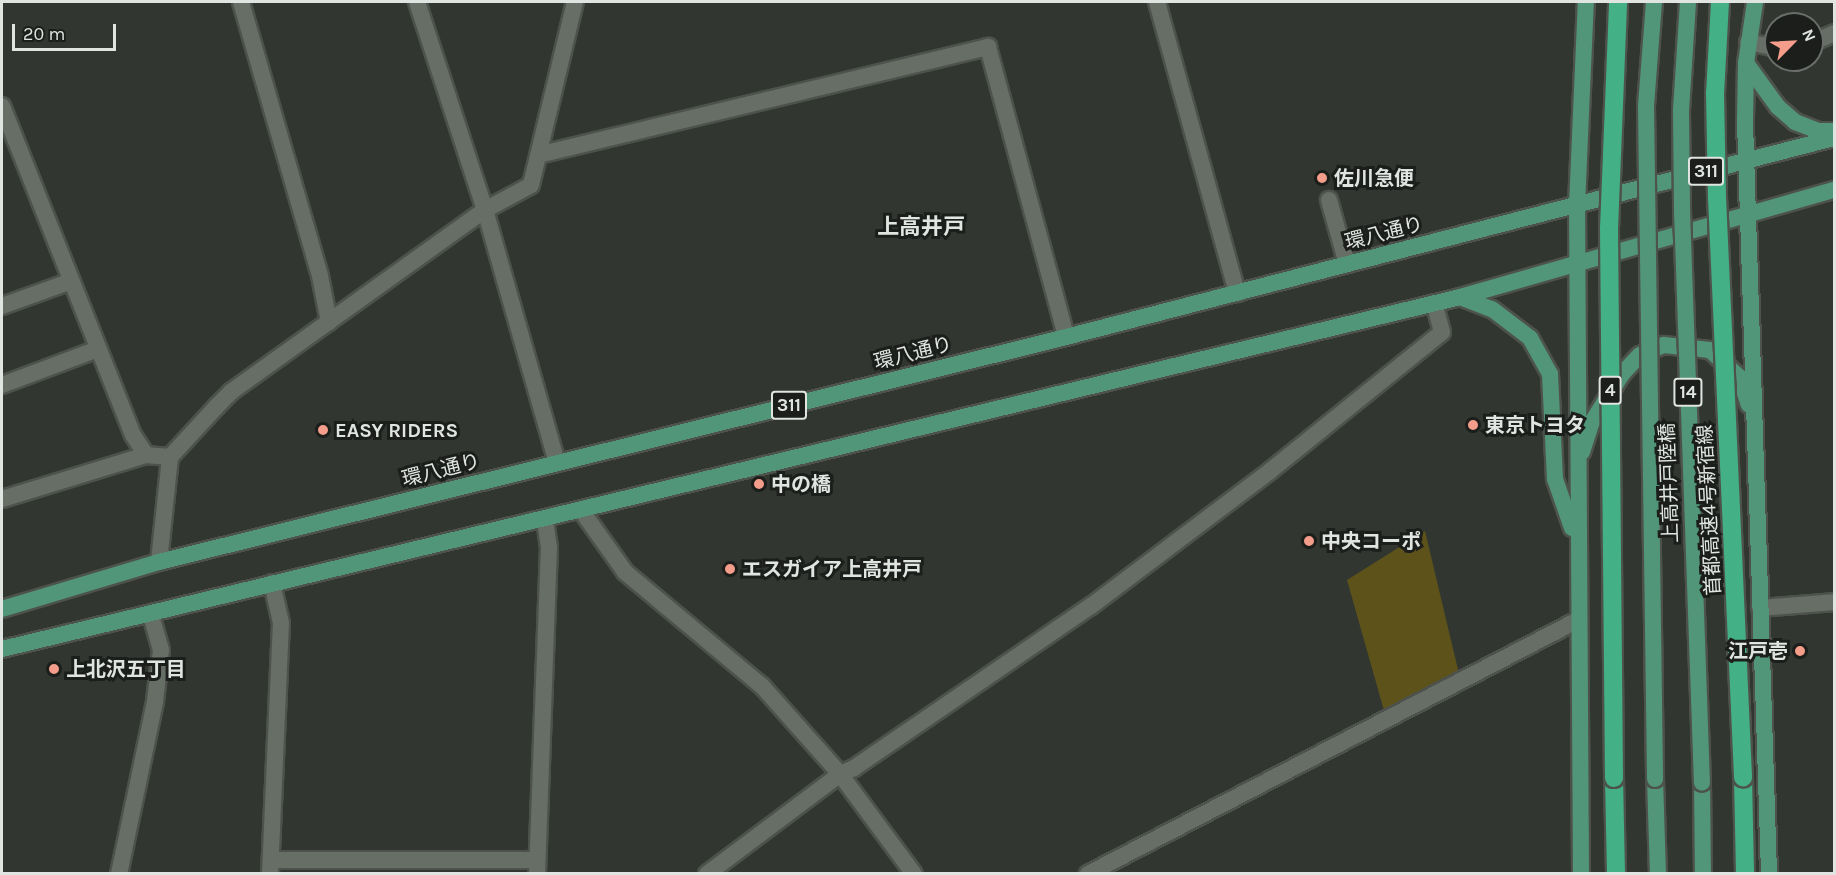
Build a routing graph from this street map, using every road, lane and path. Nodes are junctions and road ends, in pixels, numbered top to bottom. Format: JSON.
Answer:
{"nodes":[{"id":1,"x":241,"y":2,"type":"edge"},
{"id":2,"x":417,"y":2,"type":"edge"},
{"id":3,"x":574,"y":2,"type":"edge"},
{"id":4,"x":1157,"y":2,"type":"edge"},
{"id":5,"x":1586,"y":2,"type":"edge"},
{"id":6,"x":1618,"y":2,"type":"edge"},
{"id":7,"x":1654,"y":2,"type":"edge"},
{"id":8,"x":1688,"y":2,"type":"edge"},
{"id":9,"x":1720,"y":2,"type":"edge"},
{"id":10,"x":1755,"y":2,"type":"edge"},
{"id":11,"x":1748,"y":42,"type":"junction"},
{"id":12,"x":1764,"y":45,"type":"edge"},
{"id":13,"x":1746,"y":63,"type":"junction"},
{"id":14,"x":2,"y":106,"type":"edge"},
{"id":15,"x":1834,"y":131,"type":"edge"},
{"id":16,"x":1834,"y":138,"type":"edge"},
{"id":17,"x":542,"y":154,"type":"junction"},
{"id":18,"x":1746,"y":161,"type":"junction"},
{"id":19,"x":1834,"y":190,"type":"edge"},
{"id":20,"x":1329,"y":200,"type":"dead end"},
{"id":21,"x":1577,"y":205,"type":"junction"},
{"id":22,"x":485,"y":210,"type":"junction"},
{"id":23,"x":1748,"y":217,"type":"junction"},
{"id":24,"x":1347,"y":264,"type":"junction"},
{"id":25,"x":1577,"y":266,"type":"junction"},
{"id":26,"x":71,"y":280,"type":"junction"},
{"id":27,"x":1237,"y":293,"type":"junction"},
{"id":28,"x":1460,"y":297,"type":"junction"},
{"id":29,"x":1434,"y":303,"type":"junction"},
{"id":30,"x":2,"y":306,"type":"edge"},
{"id":31,"x":329,"y":322,"type":"junction"},
{"id":32,"x":1066,"y":337,"type":"junction"},
{"id":33,"x":98,"y":349,"type":"junction"},
{"id":34,"x":2,"y":385,"type":"edge"},
{"id":35,"x":1754,"y":419,"type":"junction"},
{"id":36,"x":146,"y":455,"type":"junction"},
{"id":37,"x":170,"y":457,"type":"junction"},
{"id":38,"x":557,"y":462,"type":"junction"},
{"id":39,"x":1577,"y":468,"type":"junction"},
{"id":40,"x":2,"y":499,"type":"edge"},
{"id":41,"x":581,"y":510,"type":"junction"},
{"id":42,"x":546,"y":519,"type":"junction"},
{"id":43,"x":1576,"y":540,"type":"junction"},
{"id":44,"x":159,"y":562,"type":"junction"},
{"id":45,"x":272,"y":583,"type":"junction"},
{"id":46,"x":1834,"y":602,"type":"edge"},
{"id":47,"x":1760,"y":608,"type":"junction"},
{"id":48,"x":2,"y":609,"type":"edge"},
{"id":49,"x":151,"y":615,"type":"junction"},
{"id":50,"x":1578,"y":620,"type":"junction"},
{"id":51,"x":2,"y":649,"type":"edge"},
{"id":52,"x":840,"y":774,"type":"junction"},
{"id":53,"x":270,"y":867,"type":"edge"},
{"id":54,"x":537,"y":867,"type":"edge"},
{"id":55,"x":119,"y":873,"type":"edge"},
{"id":56,"x":707,"y":873,"type":"edge"},
{"id":57,"x":914,"y":873,"type":"edge"},
{"id":58,"x":1088,"y":873,"type":"edge"},
{"id":59,"x":1581,"y":873,"type":"edge"},
{"id":60,"x":1616,"y":873,"type":"edge"},
{"id":61,"x":1658,"y":873,"type":"edge"},
{"id":62,"x":1703,"y":873,"type":"edge"},
{"id":63,"x":1745,"y":873,"type":"edge"},
{"id":64,"x":1769,"y":873,"type":"edge"}],
"edges":[{"from":1,"to":31,"type":"street"},
{"from":2,"to":22,"type":"street"},
{"from":3,"to":17,"type":"street"},
{"from":4,"to":27,"type":"street"},
{"from":5,"to":21,"type":"main road"},
{"from":6,"to":60,"type":"highway","number":"4","bridge":true},
{"from":7,"to":61,"type":"main road","name":"上高井戸陸橋","number":"14","bridge":true},
{"from":8,"to":62,"type":"main road","name":"上高井戸陸橋","number":"14","bridge":true},
{"from":9,"to":63,"type":"highway","name":"首都高速4号新宿線","bridge":true},
{"from":10,"to":11,"type":"main road"},
{"from":11,"to":12,"type":"street"},
{"from":11,"to":13,"type":"main road"},
{"from":13,"to":15,"type":"main road"},
{"from":13,"to":18,"type":"main road"},
{"from":14,"to":26,"type":"street"},
{"from":16,"to":18,"type":"main road","name":"環八通り","number":"311"},
{"from":17,"to":22,"type":"street"},
{"from":17,"to":32,"type":"street"},
{"from":18,"to":21,"type":"main road","name":"環八通り","number":"311"},
{"from":18,"to":23,"type":"main road"},
{"from":19,"to":23,"type":"main road"},
{"from":20,"to":24,"type":"street"},
{"from":21,"to":24,"type":"main road","name":"環八通り","number":"311"},
{"from":21,"to":25,"type":"main road"},
{"from":22,"to":31,"type":"street"},
{"from":22,"to":38,"type":"street"},
{"from":23,"to":25,"type":"main road"},
{"from":23,"to":35,"type":"main road"},
{"from":24,"to":27,"type":"main road","name":"環八通り","number":"311"},
{"from":25,"to":28,"type":"main road"},
{"from":25,"to":39,"type":"main road"},
{"from":26,"to":30,"type":"street"},
{"from":26,"to":33,"type":"street"},
{"from":27,"to":32,"type":"main road","name":"環八通り","number":"311"},
{"from":28,"to":29,"type":"main road"},
{"from":28,"to":43,"type":"main road"},
{"from":29,"to":41,"type":"main road"},
{"from":29,"to":52,"type":"street"},
{"from":31,"to":37,"type":"street"},
{"from":32,"to":38,"type":"main road","name":"環八通り","number":"311"},
{"from":33,"to":34,"type":"street"},
{"from":33,"to":36,"type":"street"},
{"from":35,"to":39,"type":"main road"},
{"from":35,"to":47,"type":"main road"},
{"from":36,"to":37,"type":"street"},
{"from":36,"to":40,"type":"street"},
{"from":37,"to":44,"type":"street"},
{"from":38,"to":44,"type":"main road","name":"環八通り","number":"311"},
{"from":39,"to":43,"type":"main road"},
{"from":41,"to":42,"type":"main road"},
{"from":41,"to":52,"type":"street"},
{"from":42,"to":45,"type":"main road"},
{"from":42,"to":54,"type":"street"},
{"from":43,"to":50,"type":"main road"},
{"from":44,"to":48,"type":"main road","name":"環八通り","number":"311"},
{"from":45,"to":49,"type":"main road"},
{"from":45,"to":53,"type":"street"},
{"from":46,"to":47,"type":"street"},
{"from":47,"to":64,"type":"main road"},
{"from":49,"to":51,"type":"main road"},
{"from":49,"to":55,"type":"street"},
{"from":50,"to":58,"type":"street"},
{"from":50,"to":59,"type":"main road"},
{"from":52,"to":56,"type":"street"},
{"from":52,"to":57,"type":"street"},
{"from":53,"to":54,"type":"street"}]}
